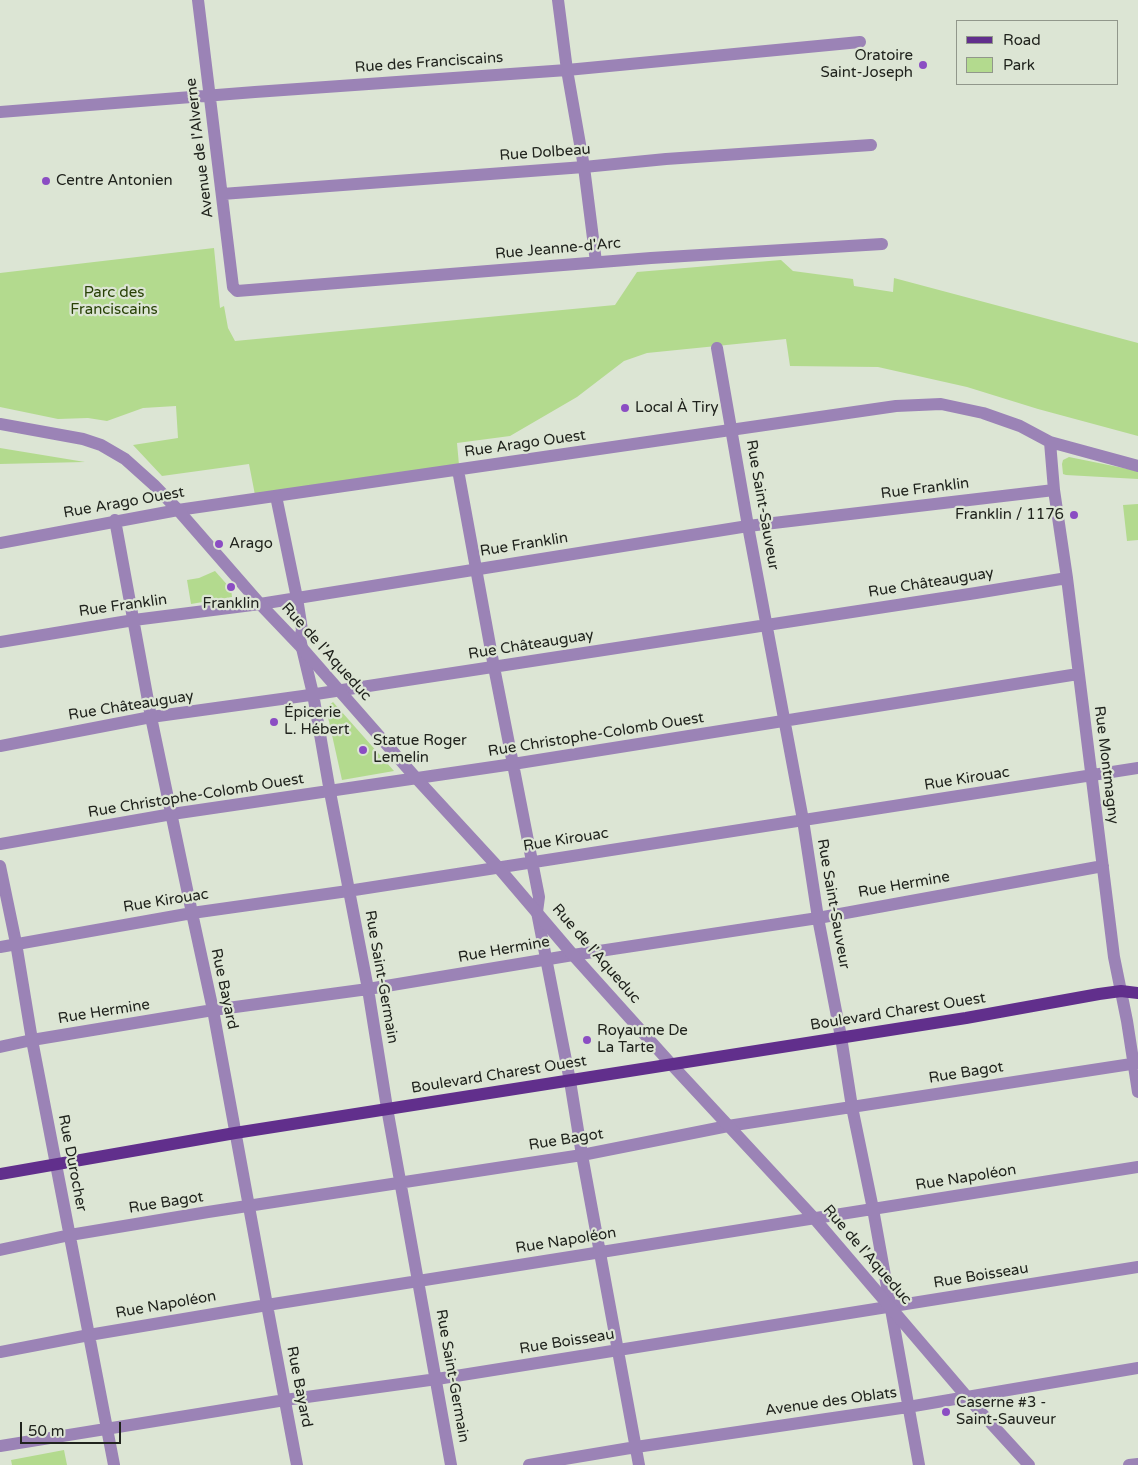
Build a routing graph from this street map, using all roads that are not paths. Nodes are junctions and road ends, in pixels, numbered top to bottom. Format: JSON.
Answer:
{"nodes":[{"id":1,"x":198,"y":0,"type":"edge"},
{"id":2,"x":558,"y":0,"type":"edge"},
{"id":3,"x":860,"y":42,"type":"dead end"},
{"id":4,"x":567,"y":70,"type":"junction"},
{"id":5,"x":210,"y":96,"type":"junction"},
{"id":6,"x":0,"y":112,"type":"edge"},
{"id":7,"x":871,"y":145,"type":"dead end"},
{"id":8,"x":584,"y":167,"type":"junction"},
{"id":9,"x":222,"y":194,"type":"junction"},
{"id":10,"x":882,"y":244,"type":"dead end"},
{"id":11,"x":596,"y":262,"type":"junction"},
{"id":12,"x":237,"y":291,"type":"joint"},
{"id":13,"x":717,"y":348,"type":"dead end"},
{"id":14,"x":0,"y":424,"type":"edge"},
{"id":15,"x":732,"y":430,"type":"junction"},
{"id":16,"x":1050,"y":442,"type":"junction"},
{"id":17,"x":1138,"y":466,"type":"edge"},
{"id":18,"x":458,"y":470,"type":"junction"},
{"id":19,"x":1054,"y":490,"type":"junction"},
{"id":20,"x":276,"y":496,"type":"junction"},
{"id":21,"x":178,"y":510,"type":"junction"},
{"id":22,"x":115,"y":520,"type":"junction"},
{"id":23,"x":748,"y":526,"type":"junction"},
{"id":24,"x":0,"y":543,"type":"edge"},
{"id":25,"x":476,"y":569,"type":"junction"},
{"id":26,"x":1067,"y":578,"type":"junction"},
{"id":27,"x":297,"y":598,"type":"junction"},
{"id":28,"x":260,"y":604,"type":"junction"},
{"id":29,"x":134,"y":620,"type":"junction"},
{"id":30,"x":767,"y":625,"type":"junction"},
{"id":31,"x":0,"y":642,"type":"edge"},
{"id":32,"x":302,"y":648,"type":"junction"},
{"id":33,"x":494,"y":667,"type":"junction"},
{"id":34,"x":1078,"y":674,"type":"junction"},
{"id":35,"x":338,"y":690,"type":"junction"},
{"id":36,"x":313,"y":694,"type":"junction"},
{"id":37,"x":151,"y":717,"type":"junction"},
{"id":38,"x":784,"y":722,"type":"junction"},
{"id":39,"x":0,"y":746,"type":"edge"},
{"id":40,"x":513,"y":764,"type":"junction"},
{"id":41,"x":1138,"y":768,"type":"edge"},
{"id":42,"x":1092,"y":776,"type":"junction"},
{"id":43,"x":416,"y":778,"type":"junction"},
{"id":44,"x":330,"y":792,"type":"junction"},
{"id":45,"x":172,"y":814,"type":"junction"},
{"id":46,"x":803,"y":820,"type":"junction"},
{"id":47,"x":0,"y":844,"type":"edge"},
{"id":48,"x":531,"y":862,"type":"junction"},
{"id":49,"x":0,"y":866,"type":"edge"},
{"id":50,"x":1102,"y":866,"type":"junction"},
{"id":51,"x":498,"y":867,"type":"junction"},
{"id":52,"x":348,"y":890,"type":"junction"},
{"id":53,"x":537,"y":912,"type":"junction"},
{"id":54,"x":192,"y":913,"type":"junction"},
{"id":55,"x":818,"y":918,"type":"junction"},
{"id":56,"x":16,"y":943,"type":"junction"},
{"id":57,"x":0,"y":947,"type":"edge"},
{"id":58,"x":573,"y":955,"type":"junction"},
{"id":59,"x":547,"y":959,"type":"junction"},
{"id":60,"x":1138,"y":982,"type":"edge"},
{"id":61,"x":368,"y":990,"type":"junction"},
{"id":62,"x":1121,"y":991,"type":"junction"},
{"id":63,"x":1138,"y":993,"type":"edge"},
{"id":64,"x":213,"y":1010,"type":"junction"},
{"id":65,"x":841,"y":1037,"type":"junction"},
{"id":66,"x":32,"y":1040,"type":"junction"},
{"id":67,"x":0,"y":1047,"type":"edge"},
{"id":68,"x":1136,"y":1063,"type":"edge"},
{"id":69,"x":672,"y":1065,"type":"junction"},
{"id":70,"x":570,"y":1081,"type":"junction"},
{"id":71,"x":1138,"y":1092,"type":"edge"},
{"id":72,"x":852,"y":1107,"type":"junction"},
{"id":73,"x":388,"y":1108,"type":"junction"},
{"id":74,"x":728,"y":1126,"type":"junction"},
{"id":75,"x":235,"y":1133,"type":"junction"},
{"id":76,"x":582,"y":1155,"type":"junction"},
{"id":77,"x":56,"y":1163,"type":"junction"},
{"id":78,"x":1138,"y":1167,"type":"edge"},
{"id":79,"x":0,"y":1174,"type":"edge"},
{"id":80,"x":401,"y":1182,"type":"junction"},
{"id":81,"x":249,"y":1206,"type":"junction"},
{"id":82,"x":873,"y":1209,"type":"junction"},
{"id":83,"x":814,"y":1218,"type":"junction"},
{"id":84,"x":70,"y":1235,"type":"junction"},
{"id":85,"x":0,"y":1250,"type":"edge"},
{"id":86,"x":600,"y":1252,"type":"junction"},
{"id":87,"x":1138,"y":1267,"type":"edge"},
{"id":88,"x":418,"y":1282,"type":"junction"},
{"id":89,"x":267,"y":1305,"type":"junction"},
{"id":90,"x":890,"y":1307,"type":"junction"},
{"id":91,"x":89,"y":1335,"type":"junction"},
{"id":92,"x":617,"y":1351,"type":"junction"},
{"id":93,"x":0,"y":1352,"type":"edge"},
{"id":94,"x":1138,"y":1368,"type":"edge"},
{"id":95,"x":437,"y":1379,"type":"junction"},
{"id":96,"x":967,"y":1397,"type":"junction"},
{"id":97,"x":285,"y":1400,"type":"junction"},
{"id":98,"x":908,"y":1407,"type":"junction"},
{"id":99,"x":106,"y":1428,"type":"junction"},
{"id":100,"x":0,"y":1446,"type":"edge"},
{"id":101,"x":636,"y":1447,"type":"junction"},
{"id":102,"x":1138,"y":1464,"type":"edge"},
{"id":103,"x":114,"y":1465,"type":"edge"},
{"id":104,"x":297,"y":1465,"type":"edge"},
{"id":105,"x":451,"y":1465,"type":"edge"},
{"id":106,"x":529,"y":1465,"type":"edge"},
{"id":107,"x":639,"y":1465,"type":"edge"},
{"id":108,"x":919,"y":1465,"type":"edge"},
{"id":109,"x":1029,"y":1465,"type":"edge"},
{"id":110,"x":1129,"y":1465,"type":"edge"}],
"edges":[{"from":1,"to":5,"type":"street","name":"Avenue de l'Alverne"},
{"from":2,"to":4,"type":"street"},
{"from":3,"to":4,"type":"street","name":"Rue des Franciscains"},
{"from":4,"to":5,"type":"street","name":"Rue des Franciscains"},
{"from":4,"to":8,"type":"street"},
{"from":5,"to":6,"type":"street","name":"Rue des Franciscains"},
{"from":5,"to":9,"type":"street","name":"Avenue de l'Alverne"},
{"from":7,"to":8,"type":"street","name":"Rue Dolbeau"},
{"from":8,"to":9,"type":"street","name":"Rue Dolbeau"},
{"from":8,"to":11,"type":"street"},
{"from":9,"to":12,"type":"street","name":"Avenue de l'Alverne"},
{"from":10,"to":11,"type":"street","name":"Rue Jeanne-d'Arc"},
{"from":11,"to":12,"type":"street","name":"Rue Jeanne-d'Arc"},
{"from":13,"to":15,"type":"street","name":"Rue Saint-Sauveur"},
{"from":14,"to":21,"type":"street","name":"Rue de l'Aqueduc"},
{"from":15,"to":16,"type":"street","name":"Rue Arago Ouest"},
{"from":15,"to":18,"type":"street","name":"Rue Arago Ouest"},
{"from":15,"to":23,"type":"street","name":"Rue Saint-Sauveur"},
{"from":16,"to":17,"type":"street","name":"Rue Arago Ouest"},
{"from":16,"to":19,"type":"street","name":"Rue Montmagny"},
{"from":18,"to":20,"type":"street","name":"Rue Arago Ouest"},
{"from":18,"to":25,"type":"street"},
{"from":19,"to":23,"type":"street","name":"Rue Franklin"},
{"from":19,"to":26,"type":"street","name":"Rue Montmagny"},
{"from":20,"to":21,"type":"street","name":"Rue Arago Ouest"},
{"from":20,"to":27,"type":"street","name":"Rue Saint-Germain"},
{"from":21,"to":22,"type":"street","name":"Rue Arago Ouest"},
{"from":21,"to":28,"type":"street","name":"Rue de l'Aqueduc"},
{"from":22,"to":24,"type":"street","name":"Rue Arago Ouest"},
{"from":22,"to":29,"type":"street","name":"Rue Bayard"},
{"from":23,"to":25,"type":"street","name":"Rue Franklin"},
{"from":23,"to":30,"type":"street","name":"Rue Saint-Sauveur"},
{"from":25,"to":27,"type":"street","name":"Rue Franklin"},
{"from":25,"to":33,"type":"street"},
{"from":26,"to":30,"type":"street","name":"Rue Châteauguay"},
{"from":26,"to":34,"type":"street","name":"Rue Montmagny"},
{"from":27,"to":28,"type":"street","name":"Rue Franklin"},
{"from":27,"to":32,"type":"street","name":"Rue Saint-Germain"},
{"from":28,"to":29,"type":"street","name":"Rue Franklin"},
{"from":28,"to":32,"type":"street","name":"Rue de l'Aqueduc"},
{"from":29,"to":31,"type":"street","name":"Rue Franklin"},
{"from":29,"to":37,"type":"street","name":"Rue Bayard"},
{"from":30,"to":33,"type":"street","name":"Rue Châteauguay"},
{"from":30,"to":38,"type":"street","name":"Rue Saint-Sauveur"},
{"from":32,"to":35,"type":"street","name":"Rue de l'Aqueduc"},
{"from":32,"to":36,"type":"street","name":"Rue Saint-Germain"},
{"from":33,"to":35,"type":"street","name":"Rue Châteauguay"},
{"from":33,"to":40,"type":"street"},
{"from":34,"to":38,"type":"street","name":"Rue Christophe-Colomb Ouest"},
{"from":34,"to":42,"type":"street","name":"Rue Montmagny"},
{"from":35,"to":36,"type":"street","name":"Rue Châteauguay"},
{"from":35,"to":43,"type":"street","name":"Rue de l'Aqueduc"},
{"from":36,"to":37,"type":"street","name":"Rue Châteauguay"},
{"from":36,"to":44,"type":"street","name":"Rue Saint-Germain"},
{"from":37,"to":39,"type":"street","name":"Rue Châteauguay"},
{"from":37,"to":45,"type":"street","name":"Rue Bayard"},
{"from":38,"to":40,"type":"street","name":"Rue Christophe-Colomb Ouest"},
{"from":38,"to":46,"type":"street","name":"Rue Saint-Sauveur"},
{"from":40,"to":43,"type":"street","name":"Rue Christophe-Colomb Ouest"},
{"from":40,"to":48,"type":"street"},
{"from":41,"to":42,"type":"street","name":"Rue Kirouac"},
{"from":42,"to":46,"type":"street","name":"Rue Kirouac"},
{"from":42,"to":50,"type":"street","name":"Rue Montmagny"},
{"from":43,"to":44,"type":"street","name":"Rue Christophe-Colomb Ouest"},
{"from":43,"to":51,"type":"street","name":"Rue de l'Aqueduc"},
{"from":44,"to":45,"type":"street","name":"Rue Christophe-Colomb Ouest"},
{"from":44,"to":52,"type":"street","name":"Rue Saint-Germain"},
{"from":45,"to":47,"type":"street","name":"Rue Christophe-Colomb Ouest"},
{"from":45,"to":54,"type":"street","name":"Rue Bayard"},
{"from":46,"to":48,"type":"street","name":"Rue Kirouac"},
{"from":46,"to":55,"type":"street","name":"Rue Saint-Sauveur"},
{"from":48,"to":51,"type":"street","name":"Rue Kirouac"},
{"from":48,"to":53,"type":"street"},
{"from":49,"to":56,"type":"street","name":"Rue Durocher"},
{"from":50,"to":55,"type":"street","name":"Rue Hermine"},
{"from":50,"to":62,"type":"street","name":"Rue Montmagny"},
{"from":51,"to":52,"type":"street","name":"Rue Kirouac"},
{"from":51,"to":53,"type":"street","name":"Rue de l'Aqueduc"},
{"from":52,"to":54,"type":"street","name":"Rue Kirouac"},
{"from":52,"to":61,"type":"street","name":"Rue Saint-Germain"},
{"from":53,"to":58,"type":"street","name":"Rue de l'Aqueduc"},
{"from":53,"to":59,"type":"street"},
{"from":54,"to":56,"type":"street","name":"Rue Kirouac"},
{"from":54,"to":64,"type":"street","name":"Rue Bayard"},
{"from":55,"to":58,"type":"street","name":"Rue Hermine"},
{"from":55,"to":65,"type":"street","name":"Rue Saint-Sauveur"},
{"from":56,"to":57,"type":"street","name":"Rue Kirouac"},
{"from":56,"to":66,"type":"street","name":"Rue Durocher"},
{"from":58,"to":59,"type":"street","name":"Rue Hermine"},
{"from":58,"to":69,"type":"street","name":"Rue de l'Aqueduc"},
{"from":59,"to":61,"type":"street","name":"Rue Hermine"},
{"from":59,"to":70,"type":"street"},
{"from":60,"to":62,"type":"main road","name":"Boulevard Charest Ouest"},
{"from":61,"to":64,"type":"street","name":"Rue Hermine"},
{"from":61,"to":73,"type":"street","name":"Rue Saint-Germain"},
{"from":62,"to":63,"type":"main road","name":"Boulevard Charest Ouest"},
{"from":62,"to":65,"type":"main road","name":"Boulevard Charest Ouest"},
{"from":62,"to":68,"type":"street","name":"Rue Montmagny"},
{"from":64,"to":66,"type":"street","name":"Rue Hermine"},
{"from":64,"to":75,"type":"street","name":"Rue Bayard"},
{"from":65,"to":69,"type":"main road","name":"Boulevard Charest Ouest"},
{"from":65,"to":72,"type":"street","name":"Rue Saint-Sauveur"},
{"from":66,"to":67,"type":"street","name":"Rue Hermine"},
{"from":66,"to":77,"type":"street","name":"Rue Durocher"},
{"from":68,"to":71,"type":"street","name":"Rue Montmagny"},
{"from":68,"to":72,"type":"street","name":"Rue Bagot"},
{"from":69,"to":70,"type":"main road","name":"Boulevard Charest Ouest"},
{"from":69,"to":74,"type":"street","name":"Rue de l'Aqueduc"},
{"from":70,"to":73,"type":"main road","name":"Boulevard Charest Ouest"},
{"from":70,"to":76,"type":"street"},
{"from":72,"to":74,"type":"street","name":"Rue Bagot"},
{"from":72,"to":82,"type":"street","name":"Rue Saint-Sauveur"},
{"from":73,"to":75,"type":"main road","name":"Boulevard Charest Ouest"},
{"from":73,"to":80,"type":"street","name":"Rue Saint-Germain"},
{"from":74,"to":76,"type":"street","name":"Rue Bagot"},
{"from":74,"to":83,"type":"street","name":"Rue de l'Aqueduc"},
{"from":75,"to":77,"type":"main road","name":"Boulevard Charest Ouest"},
{"from":75,"to":81,"type":"street","name":"Rue Bayard"},
{"from":76,"to":80,"type":"street","name":"Rue Bagot"},
{"from":76,"to":86,"type":"street"},
{"from":77,"to":79,"type":"main road","name":"Boulevard Charest Ouest"},
{"from":77,"to":84,"type":"street","name":"Rue Durocher"},
{"from":78,"to":82,"type":"street","name":"Rue Napoléon"},
{"from":80,"to":81,"type":"street","name":"Rue Bagot"},
{"from":80,"to":88,"type":"street","name":"Rue Saint-Germain"},
{"from":81,"to":84,"type":"street","name":"Rue Bagot"},
{"from":81,"to":89,"type":"street","name":"Rue Bayard"},
{"from":82,"to":83,"type":"street","name":"Rue Napoléon"},
{"from":82,"to":90,"type":"street","name":"Rue Saint-Sauveur"},
{"from":83,"to":86,"type":"street","name":"Rue Napoléon"},
{"from":83,"to":90,"type":"street","name":"Rue de l'Aqueduc"},
{"from":84,"to":85,"type":"street","name":"Rue Bagot"},
{"from":84,"to":91,"type":"street","name":"Rue Durocher"},
{"from":86,"to":88,"type":"street","name":"Rue Napoléon"},
{"from":86,"to":92,"type":"street"},
{"from":87,"to":90,"type":"street","name":"Rue Boisseau"},
{"from":88,"to":89,"type":"street","name":"Rue Napoléon"},
{"from":88,"to":95,"type":"street","name":"Rue Saint-Germain"},
{"from":89,"to":91,"type":"street","name":"Rue Napoléon"},
{"from":89,"to":97,"type":"street","name":"Rue Bayard"},
{"from":90,"to":92,"type":"street","name":"Rue Boisseau"},
{"from":90,"to":96,"type":"street","name":"Rue de l'Aqueduc"},
{"from":90,"to":98,"type":"street","name":"Rue Saint-Sauveur"},
{"from":91,"to":93,"type":"street","name":"Rue Napoléon"},
{"from":91,"to":99,"type":"street","name":"Rue Durocher"},
{"from":92,"to":95,"type":"street","name":"Rue Boisseau"},
{"from":92,"to":101,"type":"street"},
{"from":94,"to":96,"type":"street","name":"Avenue des Oblats"},
{"from":95,"to":97,"type":"street","name":"Rue Boisseau"},
{"from":95,"to":105,"type":"street","name":"Rue Saint-Germain"},
{"from":96,"to":98,"type":"street","name":"Avenue des Oblats"},
{"from":96,"to":109,"type":"street","name":"Rue de l'Aqueduc"},
{"from":97,"to":99,"type":"street","name":"Rue Boisseau"},
{"from":97,"to":104,"type":"street","name":"Rue Bayard"},
{"from":98,"to":101,"type":"street","name":"Avenue des Oblats"},
{"from":98,"to":108,"type":"street","name":"Rue Saint-Sauveur"},
{"from":99,"to":100,"type":"street","name":"Rue Boisseau"},
{"from":99,"to":103,"type":"street","name":"Rue Durocher"},
{"from":101,"to":106,"type":"street","name":"Avenue des Oblats"},
{"from":101,"to":107,"type":"street"},
{"from":102,"to":110,"type":"street"}]}
